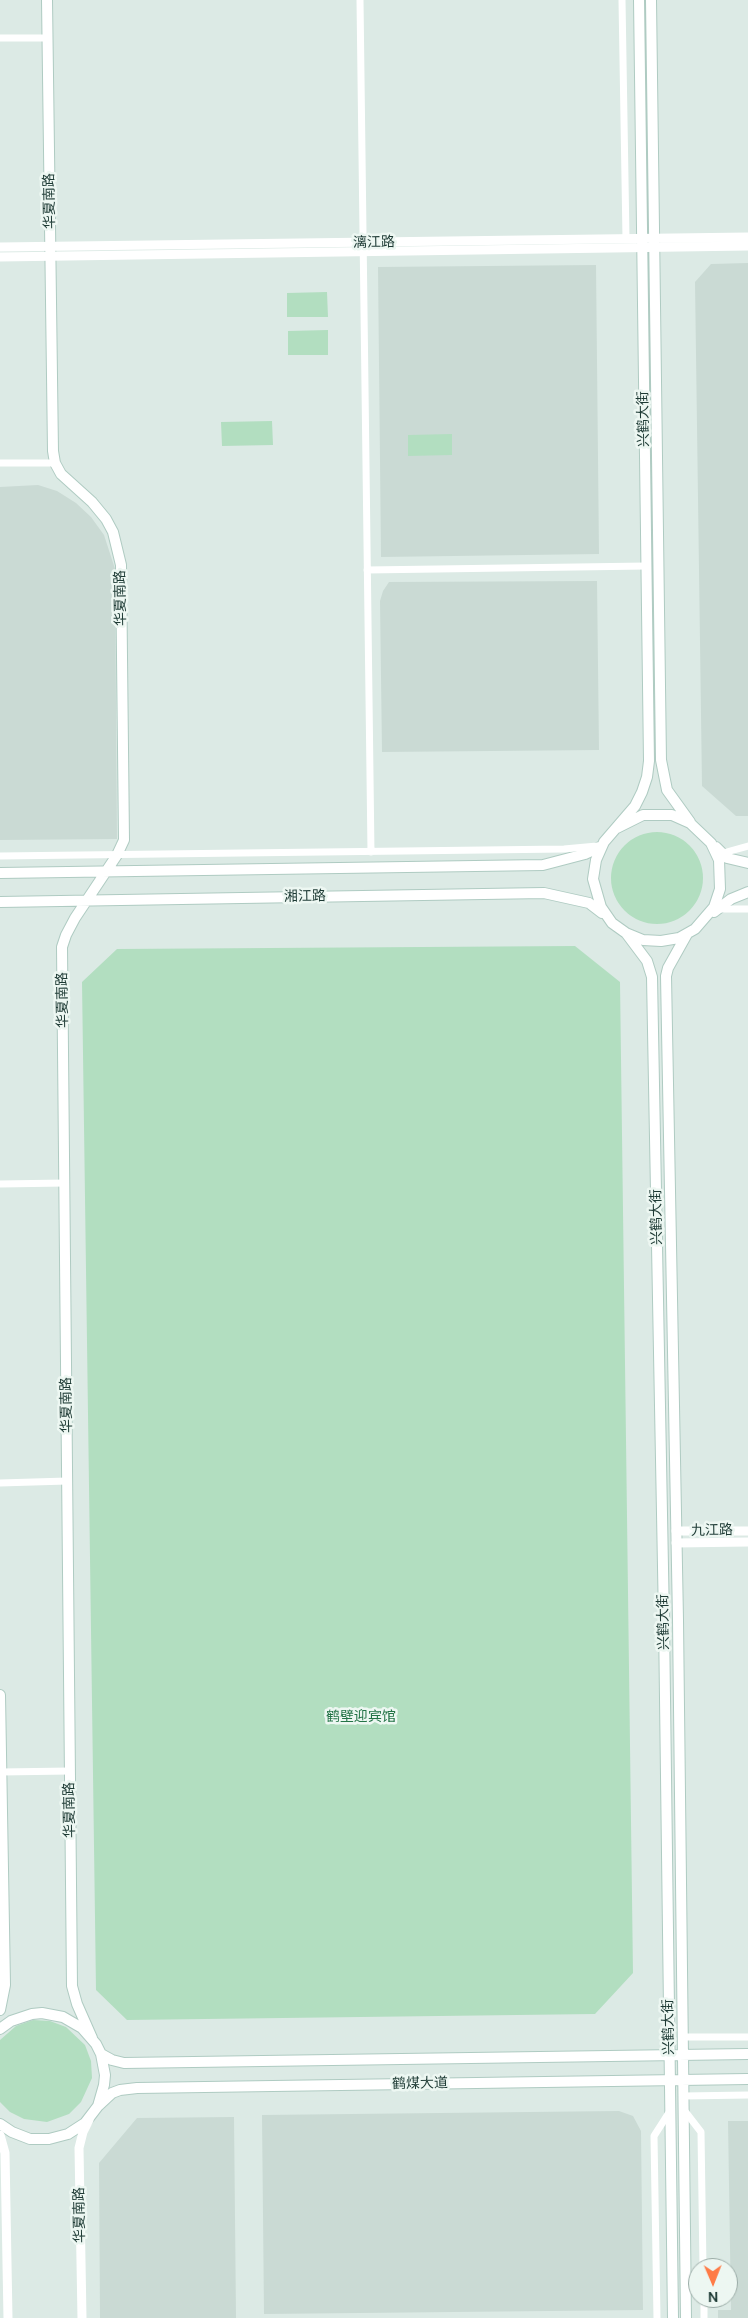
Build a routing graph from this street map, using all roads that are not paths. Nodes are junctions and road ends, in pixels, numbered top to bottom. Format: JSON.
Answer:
{"nodes":[{"id":1,"x":47,"y":0,"type":"edge"},
{"id":2,"x":360,"y":0,"type":"edge"},
{"id":3,"x":622,"y":0,"type":"edge"},
{"id":4,"x":639,"y":0,"type":"edge"},
{"id":5,"x":651,"y":0,"type":"edge"},
{"id":6,"x":0,"y":38,"type":"edge"},
{"id":7,"x":47,"y":38,"type":"junction"},
{"id":8,"x":748,"y":237,"type":"edge"},
{"id":9,"x":626,"y":239,"type":"junction"},
{"id":10,"x":642,"y":243,"type":"junction"},
{"id":11,"x":654,"y":243,"type":"junction"},
{"id":12,"x":748,"y":246,"type":"edge"},
{"id":13,"x":0,"y":247,"type":"edge"},
{"id":14,"x":363,"y":247,"type":"junction"},
{"id":15,"x":50,"y":252,"type":"junction"},
{"id":16,"x":0,"y":257,"type":"edge"},
{"id":17,"x":55,"y":463,"type":"junction"},
{"id":18,"x":0,"y":464,"type":"edge"},
{"id":19,"x":646,"y":566,"type":"junction"},
{"id":20,"x":367,"y":570,"type":"junction"},
{"id":21,"x":690,"y":823,"type":"junction"},
{"id":22,"x":617,"y":828,"type":"junction"},
{"id":23,"x":711,"y":843,"type":"junction"},
{"id":24,"x":602,"y":846,"type":"junction"},
{"id":25,"x":748,"y":846,"type":"edge"},
{"id":26,"x":371,"y":852,"type":"junction"},
{"id":27,"x":723,"y":853,"type":"junction"},
{"id":28,"x":118,"y":854,"type":"junction"},
{"id":29,"x":0,"y":856,"type":"edge"},
{"id":30,"x":748,"y":863,"type":"edge"},
{"id":31,"x":106,"y":872,"type":"junction"},
{"id":32,"x":0,"y":873,"type":"edge"},
{"id":33,"x":748,"y":892,"type":"edge"},
{"id":34,"x":86,"y":900,"type":"junction"},
{"id":35,"x":0,"y":902,"type":"edge"},
{"id":36,"x":748,"y":908,"type":"edge"},
{"id":37,"x":713,"y":912,"type":"junction"},
{"id":38,"x":606,"y":915,"type":"junction"},
{"id":39,"x":626,"y":933,"type":"junction"},
{"id":40,"x":687,"y":934,"type":"junction"},
{"id":41,"x":65,"y":1183,"type":"junction"},
{"id":42,"x":0,"y":1184,"type":"edge"},
{"id":43,"x":67,"y":1481,"type":"junction"},
{"id":44,"x":0,"y":1482,"type":"edge"},
{"id":45,"x":748,"y":1530,"type":"edge"},
{"id":46,"x":676,"y":1532,"type":"junction"},
{"id":47,"x":748,"y":1542,"type":"edge"},
{"id":48,"x":676,"y":1543,"type":"junction"},
{"id":49,"x":0,"y":1696,"type":"edge"},
{"id":50,"x":70,"y":1771,"type":"junction"},
{"id":51,"x":1,"y":1772,"type":"junction"},
{"id":52,"x":0,"y":2010,"type":"edge"},
{"id":53,"x":0,"y":2028,"type":"edge"},
{"id":54,"x":683,"y":2037,"type":"junction"},
{"id":55,"x":748,"y":2037,"type":"edge"},
{"id":56,"x":92,"y":2038,"type":"junction"},
{"id":57,"x":101,"y":2054,"type":"junction"},
{"id":58,"x":748,"y":2054,"type":"edge"},
{"id":59,"x":669,"y":2055,"type":"junction"},
{"id":60,"x":683,"y":2055,"type":"junction"},
{"id":61,"x":748,"y":2079,"type":"edge"},
{"id":62,"x":670,"y":2080,"type":"junction"},
{"id":63,"x":683,"y":2080,"type":"junction"},
{"id":64,"x":748,"y":2095,"type":"edge"},
{"id":65,"x":684,"y":2096,"type":"junction"},
{"id":66,"x":95,"y":2110,"type":"junction"},
{"id":67,"x":684,"y":2110,"type":"junction"},
{"id":68,"x":670,"y":2111,"type":"junction"},
{"id":69,"x":0,"y":2124,"type":"edge"},
{"id":70,"x":0,"y":2135,"type":"edge"},
{"id":71,"x":703,"y":2258,"type":"edge"},
{"id":72,"x":8,"y":2318,"type":"edge"},
{"id":73,"x":82,"y":2318,"type":"edge"},
{"id":74,"x":657,"y":2318,"type":"edge"},
{"id":75,"x":672,"y":2318,"type":"edge"},
{"id":76,"x":686,"y":2318,"type":"edge"}],
"edges":[{"from":1,"to":7,"type":"main road","name":"华夏南路"},
{"from":2,"to":14,"type":"street"},
{"from":3,"to":9,"type":"street"},
{"from":4,"to":10,"type":"main road","name":"兴鹤大街"},
{"from":5,"to":11,"type":"main road","name":"兴鹤大街"},
{"from":6,"to":7,"type":"street"},
{"from":7,"to":15,"type":"main road","name":"华夏南路"},
{"from":8,"to":11,"type":"street","name":"漓江路"},
{"from":9,"to":10,"type":"street","name":"漓江路"},
{"from":9,"to":14,"type":"street","name":"漓江路"},
{"from":10,"to":11,"type":"street","name":"漓江路"},
{"from":10,"to":14,"type":"street","name":"漓江路"},
{"from":10,"to":19,"type":"main road","name":"兴鹤大街"},
{"from":11,"to":12,"type":"street","name":"漓江路"},
{"from":11,"to":21,"type":"main road","name":"兴鹤大街"},
{"from":13,"to":15,"type":"street","name":"漓江路"},
{"from":14,"to":15,"type":"street","name":"漓江路"},
{"from":14,"to":20,"type":"street"},
{"from":15,"to":16,"type":"street","name":"漓江路"},
{"from":15,"to":17,"type":"main road","name":"华夏南路"},
{"from":17,"to":18,"type":"street"},
{"from":17,"to":28,"type":"main road","name":"华夏南路"},
{"from":19,"to":20,"type":"street"},
{"from":19,"to":22,"type":"main road","name":"兴鹤大街"},
{"from":20,"to":26,"type":"street"},
{"from":21,"to":22,"type":"main road"},
{"from":21,"to":23,"type":"main road"},
{"from":22,"to":24,"type":"main road"},
{"from":23,"to":27,"type":"main road"},
{"from":23,"to":37,"type":"main road"},
{"from":24,"to":26,"type":"street"},
{"from":24,"to":31,"type":"main road","name":"湘江路"},
{"from":24,"to":38,"type":"main road"},
{"from":25,"to":27,"type":"street"},
{"from":26,"to":28,"type":"street"},
{"from":27,"to":30,"type":"main road"},
{"from":28,"to":29,"type":"street"},
{"from":28,"to":31,"type":"main road","name":"华夏南路"},
{"from":31,"to":32,"type":"main road","name":"湘江路"},
{"from":31,"to":34,"type":"main road","name":"华夏南路"},
{"from":33,"to":37,"type":"main road"},
{"from":34,"to":35,"type":"main road","name":"湘江路"},
{"from":34,"to":38,"type":"main road","name":"湘江路"},
{"from":34,"to":41,"type":"main road","name":"华夏南路"},
{"from":36,"to":37,"type":"street"},
{"from":37,"to":40,"type":"main road"},
{"from":38,"to":39,"type":"main road"},
{"from":39,"to":40,"type":"main road"},
{"from":39,"to":59,"type":"main road","name":"兴鹤大街"},
{"from":40,"to":46,"type":"main road","name":"兴鹤大街"},
{"from":41,"to":42,"type":"street"},
{"from":41,"to":43,"type":"main road","name":"华夏南路"},
{"from":43,"to":44,"type":"street"},
{"from":43,"to":50,"type":"main road","name":"华夏南路"},
{"from":45,"to":46,"type":"street","name":"九江路"},
{"from":46,"to":48,"type":"main road","name":"兴鹤大街"},
{"from":47,"to":48,"type":"street","name":"九江路"},
{"from":48,"to":54,"type":"main road","name":"兴鹤大街"},
{"from":49,"to":51,"type":"main road"},
{"from":50,"to":51,"type":"street"},
{"from":50,"to":56,"type":"main road","name":"华夏南路"},
{"from":51,"to":52,"type":"main road"},
{"from":53,"to":56,"type":"main road"},
{"from":54,"to":55,"type":"street"},
{"from":54,"to":60,"type":"main road","name":"兴鹤大街"},
{"from":56,"to":57,"type":"main road"},
{"from":57,"to":59,"type":"main road","name":"鹤煤大道"},
{"from":57,"to":66,"type":"main road"},
{"from":58,"to":60,"type":"main road","name":"鹤煤大道"},
{"from":59,"to":60,"type":"main road","name":"鹤煤大道"},
{"from":59,"to":62,"type":"main road","name":"兴鹤大街"},
{"from":60,"to":63,"type":"main road","name":"兴鹤大街"},
{"from":61,"to":63,"type":"main road","name":"鹤煤大道"},
{"from":62,"to":63,"type":"main road","name":"鹤煤大道"},
{"from":62,"to":66,"type":"main road","name":"鹤煤大道"},
{"from":62,"to":68,"type":"main road","name":"兴鹤大街"},
{"from":63,"to":65,"type":"main road","name":"兴鹤大街"},
{"from":64,"to":65,"type":"street"},
{"from":65,"to":67,"type":"main road","name":"兴鹤大街"},
{"from":66,"to":69,"type":"main road","name":"鹤煤大道"},
{"from":66,"to":73,"type":"street","name":"华夏南路"},
{"from":67,"to":71,"type":"street"},
{"from":67,"to":76,"type":"main road","name":"兴鹤大街"},
{"from":68,"to":74,"type":"street"},
{"from":68,"to":75,"type":"main road","name":"兴鹤大街"},
{"from":70,"to":72,"type":"street"}]}
